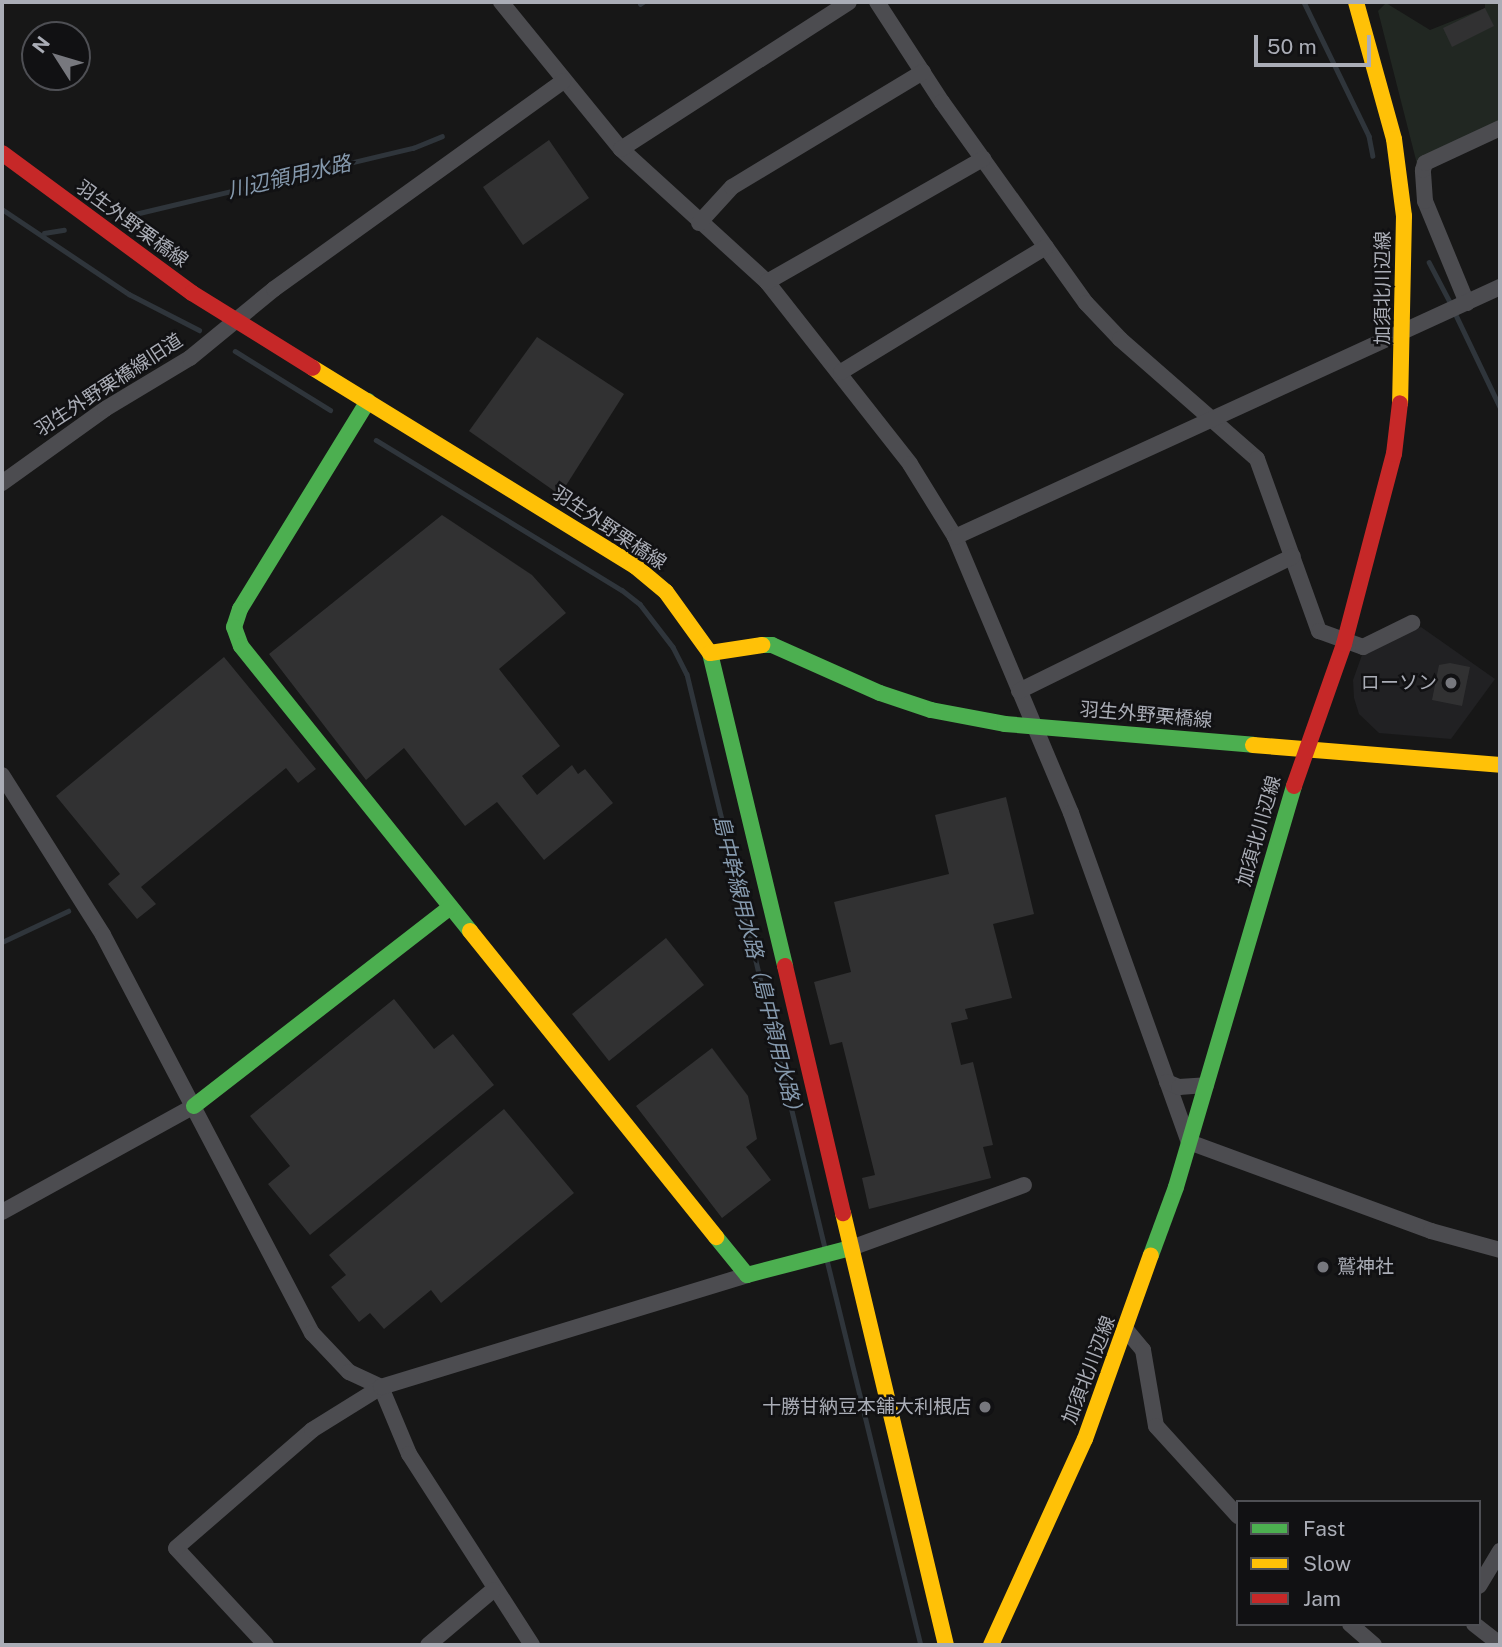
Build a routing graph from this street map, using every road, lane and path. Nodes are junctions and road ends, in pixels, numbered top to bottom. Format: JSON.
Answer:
{"nodes":[{"id":1,"x":500,"y":2,"type":"edge"},
{"id":2,"x":849,"y":2,"type":"edge"},
{"id":3,"x":877,"y":2,"type":"edge"},
{"id":4,"x":1356,"y":2,"type":"edge"},
{"id":5,"x":923,"y":72,"type":"junction"},
{"id":6,"x":563,"y":81,"type":"junction"},
{"id":7,"x":1500,"y":128,"type":"edge"},
{"id":8,"x":621,"y":149,"type":"junction"},
{"id":9,"x":2,"y":153,"type":"edge"},
{"id":10,"x":983,"y":159,"type":"junction"},
{"id":11,"x":699,"y":223,"type":"junction"},
{"id":12,"x":1046,"y":247,"type":"junction"},
{"id":13,"x":767,"y":282,"type":"junction"},
{"id":14,"x":1500,"y":287,"type":"edge"},
{"id":15,"x":1467,"y":303,"type":"junction"},
{"id":16,"x":237,"y":319,"type":"junction"},
{"id":17,"x":1405,"y":331,"type":"junction"},
{"id":18,"x":841,"y":372,"type":"junction"},
{"id":19,"x":368,"y":401,"type":"junction"},
{"id":20,"x":1214,"y":421,"type":"junction"},
{"id":21,"x":2,"y":483,"type":"edge"},
{"id":22,"x":955,"y":537,"type":"junction"},
{"id":23,"x":1293,"y":556,"type":"junction"},
{"id":24,"x":1412,"y":623,"type":"dead end"},
{"id":25,"x":1344,"y":643,"type":"junction"},
{"id":26,"x":710,"y":653,"type":"junction"},
{"id":27,"x":1019,"y":691,"type":"junction"},
{"id":28,"x":1035,"y":727,"type":"junction"},
{"id":29,"x":1307,"y":749,"type":"junction"},
{"id":30,"x":1500,"y":765,"type":"edge"},
{"id":31,"x":2,"y":775,"type":"edge"},
{"id":32,"x":449,"y":908,"type":"junction"},
{"id":33,"x":1167,"y":1082,"type":"junction"},
{"id":34,"x":1206,"y":1086,"type":"junction"},
{"id":35,"x":194,"y":1106,"type":"junction"},
{"id":36,"x":1189,"y":1142,"type":"junction"},
{"id":37,"x":1024,"y":1185,"type":"dead end"},
{"id":38,"x":2,"y":1212,"type":"edge"},
{"id":39,"x":851,"y":1248,"type":"junction"},
{"id":40,"x":1500,"y":1250,"type":"edge"},
{"id":41,"x":747,"y":1275,"type":"junction"},
{"id":42,"x":1127,"y":1331,"type":"junction"},
{"id":43,"x":381,"y":1387,"type":"junction"},
{"id":44,"x":1236,"y":1514,"type":"edge"},
{"id":45,"x":1500,"y":1551,"type":"edge"},
{"id":46,"x":1481,"y":1583,"type":"edge"},
{"id":47,"x":493,"y":1590,"type":"junction"},
{"id":48,"x":1352,"y":1626,"type":"edge"},
{"id":49,"x":1477,"y":1626,"type":"edge"},
{"id":50,"x":1500,"y":1643,"type":"edge"},
{"id":51,"x":262,"y":1644,"type":"edge"},
{"id":52,"x":428,"y":1645,"type":"edge"},
{"id":53,"x":532,"y":1645,"type":"edge"},
{"id":54,"x":946,"y":1645,"type":"edge"},
{"id":55,"x":991,"y":1645,"type":"edge"},
{"id":56,"x":1374,"y":1645,"type":"edge"}],
"edges":[{"from":1,"to":6,"type":"street"},
{"from":2,"to":8,"type":"street"},
{"from":3,"to":5,"type":"street"},
{"from":4,"to":17,"type":"main road","name":"加須北川辺線"},
{"from":5,"to":10,"type":"street"},
{"from":5,"to":11,"type":"street"},
{"from":6,"to":8,"type":"street"},
{"from":6,"to":16,"type":"street","name":"羽生外野栗橋線旧道"},
{"from":7,"to":15,"type":"street"},
{"from":8,"to":11,"type":"street"},
{"from":9,"to":16,"type":"main road","name":"羽生外野栗橋線"},
{"from":10,"to":12,"type":"street"},
{"from":10,"to":13,"type":"street"},
{"from":11,"to":13,"type":"street"},
{"from":12,"to":18,"type":"street"},
{"from":12,"to":20,"type":"street"},
{"from":13,"to":18,"type":"street"},
{"from":14,"to":15,"type":"street"},
{"from":15,"to":17,"type":"street"},
{"from":16,"to":19,"type":"main road","name":"羽生外野栗橋線"},
{"from":16,"to":21,"type":"street","name":"羽生外野栗橋線旧道"},
{"from":17,"to":20,"type":"street"},
{"from":17,"to":25,"type":"main road","name":"加須北川辺線"},
{"from":18,"to":22,"type":"street"},
{"from":19,"to":26,"type":"main road","name":"羽生外野栗橋線"},
{"from":19,"to":32,"type":"main road"},
{"from":20,"to":22,"type":"street"},
{"from":20,"to":23,"type":"street"},
{"from":22,"to":27,"type":"street"},
{"from":23,"to":25,"type":"street"},
{"from":23,"to":27,"type":"street"},
{"from":24,"to":25,"type":"street"},
{"from":25,"to":29,"type":"main road","name":"加須北川辺線"},
{"from":26,"to":28,"type":"main road","name":"羽生外野栗橋線"},
{"from":26,"to":39,"type":"main road"},
{"from":27,"to":28,"type":"street"},
{"from":28,"to":29,"type":"main road","name":"羽生外野栗橋線"},
{"from":28,"to":33,"type":"street"},
{"from":29,"to":30,"type":"main road","name":"羽生外野栗橋線"},
{"from":29,"to":34,"type":"main road","name":"加須北川辺線"},
{"from":31,"to":35,"type":"street"},
{"from":32,"to":35,"type":"main road"},
{"from":32,"to":41,"type":"main road"},
{"from":33,"to":34,"type":"street"},
{"from":33,"to":36,"type":"street"},
{"from":34,"to":36,"type":"main road","name":"加須北川辺線"},
{"from":35,"to":38,"type":"street"},
{"from":35,"to":43,"type":"street"},
{"from":36,"to":40,"type":"street"},
{"from":36,"to":42,"type":"main road","name":"加須北川辺線"},
{"from":37,"to":39,"type":"street"},
{"from":39,"to":41,"type":"main road"},
{"from":39,"to":54,"type":"main road"},
{"from":41,"to":43,"type":"street"},
{"from":42,"to":44,"type":"street"},
{"from":42,"to":55,"type":"main road","name":"加須北川辺線"},
{"from":43,"to":47,"type":"street"},
{"from":43,"to":51,"type":"street"},
{"from":45,"to":46,"type":"street"},
{"from":47,"to":52,"type":"street"},
{"from":47,"to":53,"type":"street"},
{"from":48,"to":56,"type":"street"},
{"from":49,"to":50,"type":"street"}]}
